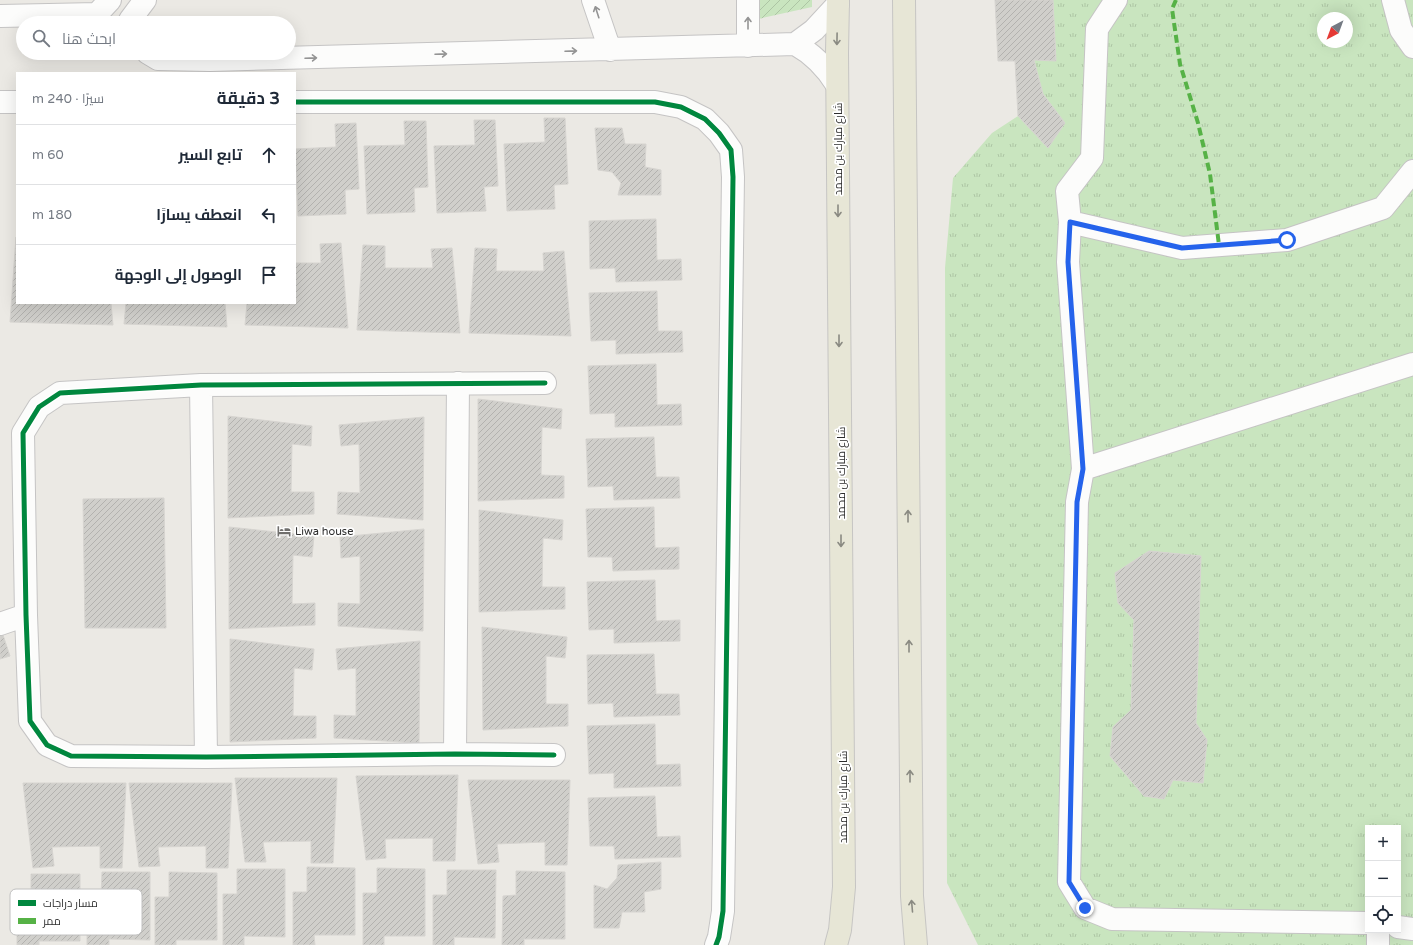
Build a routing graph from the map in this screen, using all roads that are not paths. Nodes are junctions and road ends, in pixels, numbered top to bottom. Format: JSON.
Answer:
{"nodes":[{"id":1,"x":110,"y":0,"type":"edge"},
{"id":2,"x":145,"y":0,"type":"edge"},
{"id":3,"x":593,"y":0,"type":"edge"},
{"id":4,"x":748,"y":0,"type":"edge"},
{"id":5,"x":904,"y":0,"type":"edge"},
{"id":6,"x":1116,"y":0,"type":"edge"},
{"id":7,"x":1394,"y":0,"type":"edge"},
{"id":8,"x":838,"y":2,"type":"edge"},
{"id":9,"x":0,"y":16,"type":"edge"},
{"id":10,"x":133,"y":16,"type":"edge"},
{"id":11,"x":795,"y":44,"type":"junction"},
{"id":12,"x":748,"y":46,"type":"junction"},
{"id":13,"x":1413,"y":48,"type":"edge"},
{"id":14,"x":610,"y":50,"type":"junction"},
{"id":15,"x":296,"y":58,"type":"edge"},
{"id":16,"x":837,"y":85,"type":"junction"},
{"id":17,"x":0,"y":102,"type":"edge"},
{"id":18,"x":16,"y":102,"type":"edge"},
{"id":19,"x":296,"y":102,"type":"edge"},
{"id":20,"x":1413,"y":172,"type":"edge"},
{"id":21,"x":1070,"y":222,"type":"junction"},
{"id":22,"x":1413,"y":364,"type":"edge"},
{"id":23,"x":458,"y":383,"type":"junction"},
{"id":24,"x":545,"y":383,"type":"dead end"},
{"id":25,"x":201,"y":385,"type":"junction"},
{"id":26,"x":1083,"y":469,"type":"junction"},
{"id":27,"x":26,"y":615,"type":"junction"},
{"id":28,"x":0,"y":624,"type":"edge"},
{"id":29,"x":455,"y":754,"type":"junction"},
{"id":30,"x":554,"y":755,"type":"dead end"},
{"id":31,"x":206,"y":757,"type":"junction"},
{"id":32,"x":1365,"y":923,"type":"edge"},
{"id":33,"x":1401,"y":927,"type":"edge"},
{"id":34,"x":1413,"y":929,"type":"edge"},
{"id":35,"x":1378,"y":933,"type":"edge"},
{"id":36,"x":716,"y":945,"type":"edge"},
{"id":37,"x":836,"y":945,"type":"edge"},
{"id":38,"x":916,"y":945,"type":"edge"},
{"id":39,"x":1378,"y":945,"type":"edge"}],
"edges":[{"from":1,"to":9,"type":"street"},
{"from":2,"to":10,"type":"street"},
{"from":14,"to":3,"type":"street","one_way":true},
{"from":12,"to":4,"type":"street","one_way":true},
{"from":38,"to":5,"type":"main road","one_way":true},
{"from":6,"to":21,"type":"street"},
{"from":7,"to":13,"type":"street"},
{"from":8,"to":11,"type":"street"},
{"from":8,"to":16,"type":"main road","name":"شارع مبارك بن محمد","one_way":true},
{"from":11,"to":12,"type":"street"},
{"from":11,"to":16,"type":"street"},
{"from":12,"to":14,"type":"street"},
{"from":15,"to":14,"type":"street","one_way":true},
{"from":16,"to":37,"type":"main road","name":"شارع مبارك بن محمد","one_way":true},
{"from":17,"to":18,"type":"street"},
{"from":19,"to":36,"type":"street"},
{"from":20,"to":21,"type":"street"},
{"from":21,"to":26,"type":"street"},
{"from":22,"to":26,"type":"street"},
{"from":23,"to":24,"type":"street"},
{"from":23,"to":25,"type":"street"},
{"from":23,"to":29,"type":"street"},
{"from":25,"to":27,"type":"street"},
{"from":25,"to":31,"type":"street"},
{"from":26,"to":32,"type":"street"},
{"from":27,"to":28,"type":"street"},
{"from":27,"to":31,"type":"street"},
{"from":29,"to":30,"type":"street"},
{"from":29,"to":31,"type":"street"},
{"from":33,"to":34,"type":"street"},
{"from":35,"to":39,"type":"street"}]}
